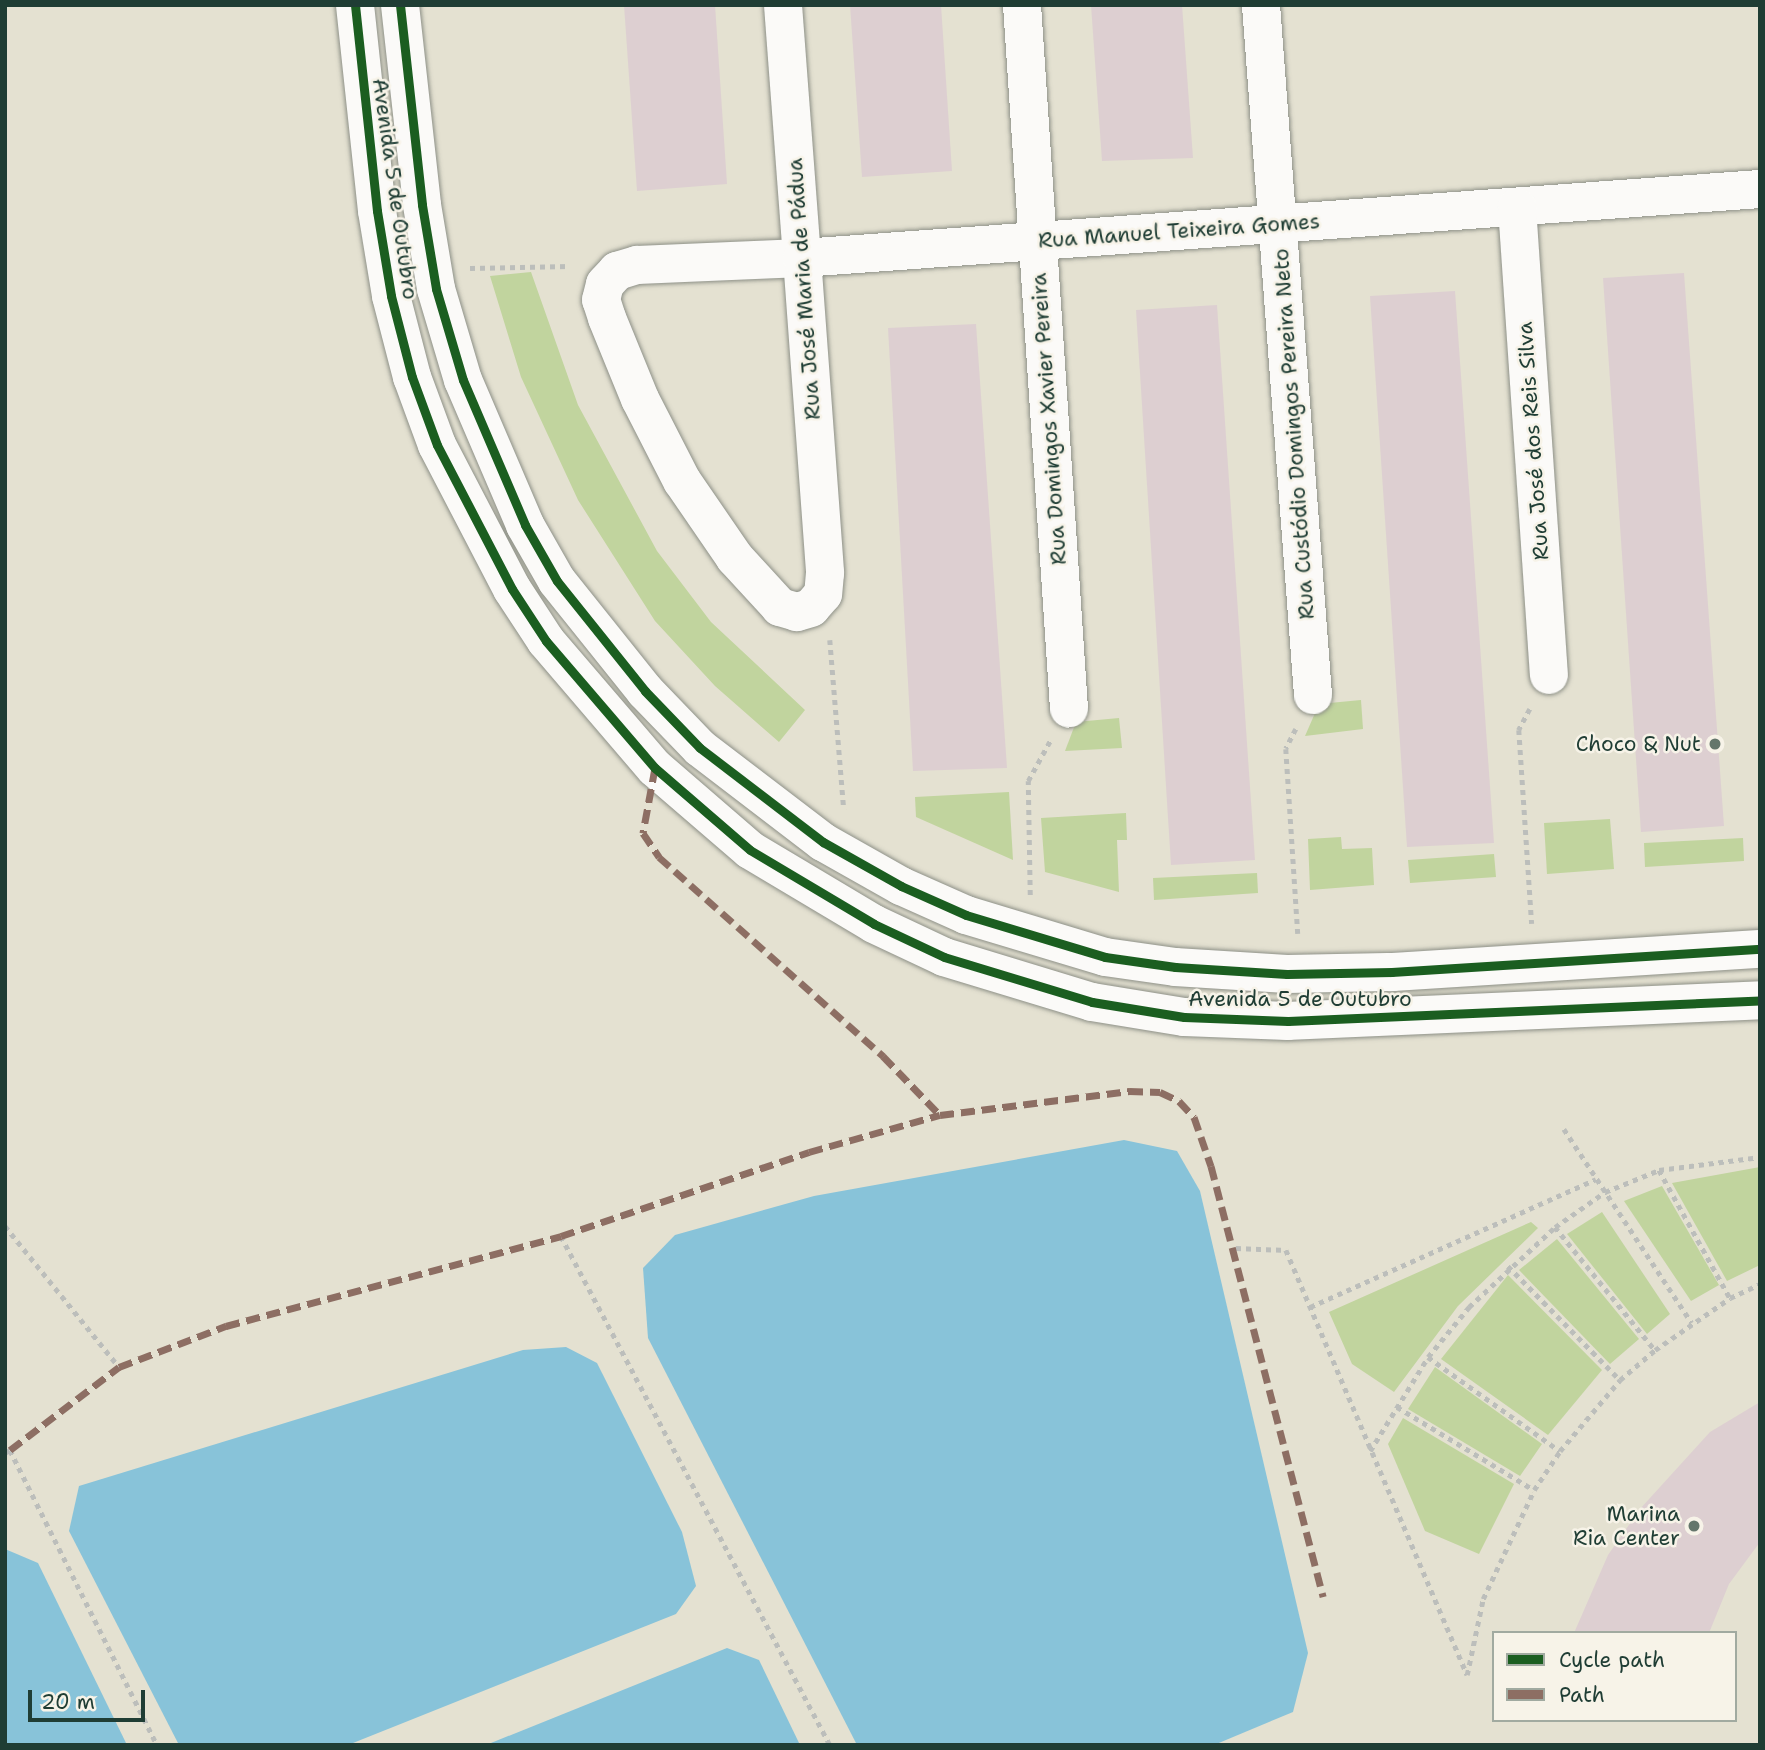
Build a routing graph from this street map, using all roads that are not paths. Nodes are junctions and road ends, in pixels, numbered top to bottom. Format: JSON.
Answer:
{"nodes":[{"id":1,"x":355,"y":5,"type":"edge"},
{"id":2,"x":400,"y":5,"type":"edge"},
{"id":3,"x":783,"y":5,"type":"edge"},
{"id":4,"x":1022,"y":5,"type":"edge"},
{"id":5,"x":1261,"y":5,"type":"edge"},
{"id":6,"x":1760,"y":189,"type":"edge"},
{"id":7,"x":1517,"y":207,"type":"junction"},
{"id":8,"x":1279,"y":224,"type":"junction"},
{"id":9,"x":1037,"y":242,"type":"junction"},
{"id":10,"x":802,"y":258,"type":"junction"},
{"id":11,"x":825,"y":573,"type":"joint"},
{"id":12,"x":1549,"y":675,"type":"road end"},
{"id":13,"x":1313,"y":695,"type":"road end"},
{"id":14,"x":1069,"y":708,"type":"road end"},
{"id":15,"x":1760,"y":949,"type":"edge"},
{"id":16,"x":1760,"y":1000,"type":"edge"}],
"edges":[{"from":1,"to":16,"type":"street","name":"Avenida 5 de Outubro"},
{"from":2,"to":15,"type":"street","name":"Avenida 5 de Outubro"},
{"from":3,"to":10,"type":"street","name":"Rua José Maria de Pádua"},
{"from":4,"to":9,"type":"street","name":"Rua Domingos Xavier Pereira"},
{"from":5,"to":8,"type":"street","name":"Rua Custódio Domingos Pereira Neto"},
{"from":6,"to":7,"type":"street","name":"Rua Manuel Teixeira Gomes"},
{"from":7,"to":8,"type":"street","name":"Rua Manuel Teixeira Gomes"},
{"from":7,"to":12,"type":"street","name":"Rua José dos Reis Silva"},
{"from":8,"to":9,"type":"street","name":"Rua Manuel Teixeira Gomes"},
{"from":8,"to":13,"type":"street","name":"Rua Custódio Domingos Pereira Neto"},
{"from":9,"to":10,"type":"street","name":"Rua Manuel Teixeira Gomes"},
{"from":9,"to":14,"type":"street","name":"Rua Domingos Xavier Pereira"},
{"from":10,"to":11,"type":"street","name":"Rua José Maria de Pádua"},
{"from":10,"to":11,"type":"street","name":"Rua Manuel Teixeira Gomes"}]}
